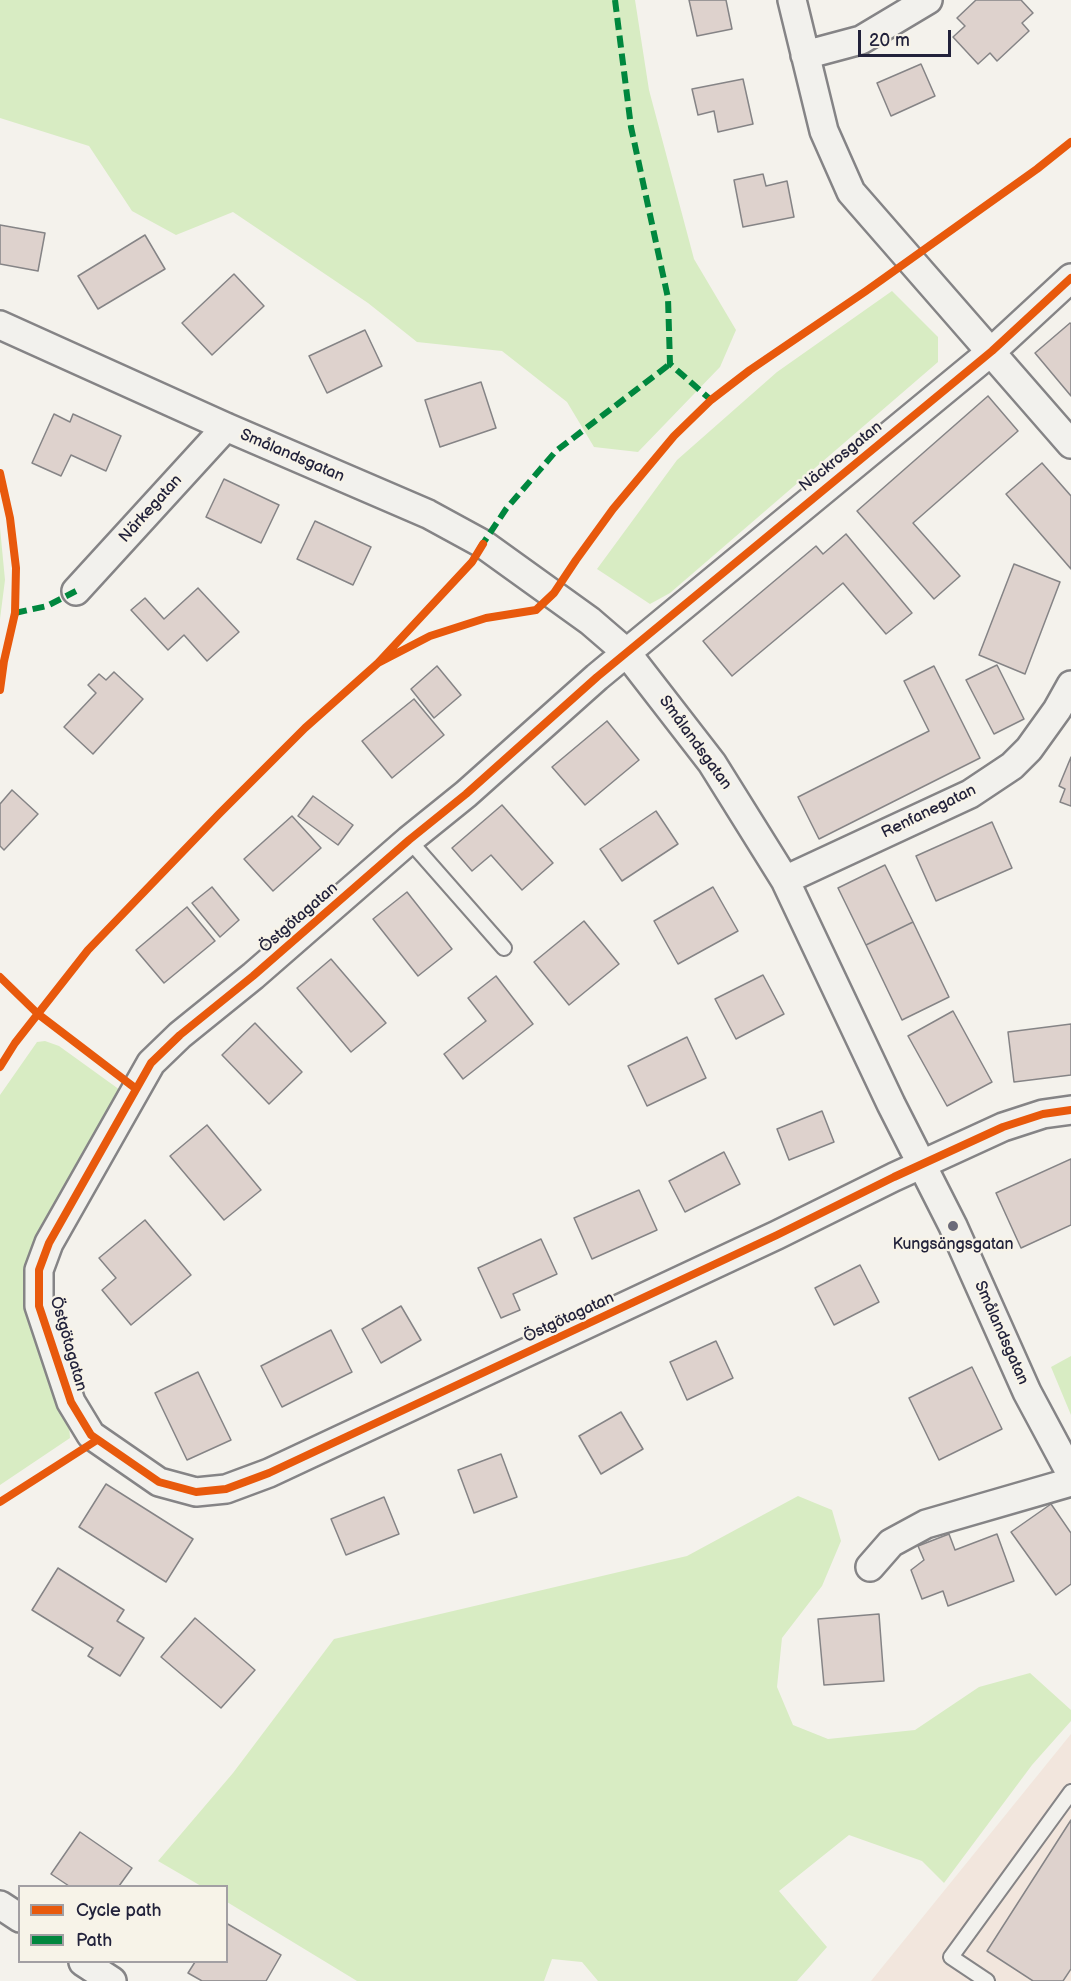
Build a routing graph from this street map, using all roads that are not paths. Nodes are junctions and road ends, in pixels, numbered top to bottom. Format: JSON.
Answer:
{"nodes":[{"id":1,"x":792,"y":0,"type":"edge"},
{"id":2,"x":928,"y":0,"type":"edge"},
{"id":3,"x":805,"y":55,"type":"junction"},
{"id":4,"x":1071,"y":278,"type":"edge"},
{"id":5,"x":0,"y":326,"type":"edge"},
{"id":6,"x":992,"y":351,"type":"junction"},
{"id":7,"x":226,"y":427,"type":"junction"},
{"id":8,"x":1071,"y":444,"type":"edge"},
{"id":9,"x":76,"y":591,"type":"dead end"},
{"id":10,"x":626,"y":652,"type":"junction"},
{"id":11,"x":1071,"y":685,"type":"edge"},
{"id":12,"x":409,"y":840,"type":"junction"},
{"id":13,"x":785,"y":880,"type":"junction"},
{"id":14,"x":504,"y":948,"type":"dead end"},
{"id":15,"x":1071,"y":1110,"type":"edge"},
{"id":16,"x":922,"y":1164,"type":"junction"},
{"id":17,"x":1071,"y":1474,"type":"edge"},
{"id":18,"x":1071,"y":1482,"type":"edge"},
{"id":19,"x":870,"y":1567,"type":"dead end"},
{"id":20,"x":1071,"y":1792,"type":"edge"},
{"id":21,"x":0,"y":1905,"type":"edge"},
{"id":22,"x":18,"y":1917,"type":"edge"},
{"id":23,"x":85,"y":1963,"type":"edge"},
{"id":24,"x":112,"y":1981,"type":"edge"},
{"id":25,"x":987,"y":1981,"type":"edge"}],
"edges":[{"from":1,"to":3,"type":"street"},
{"from":2,"to":3,"type":"street"},
{"from":3,"to":6,"type":"street"},
{"from":4,"to":6,"type":"street","name":"Näckrosgatan"},
{"from":5,"to":7,"type":"street","name":"Smålandsgatan"},
{"from":6,"to":8,"type":"street"},
{"from":6,"to":10,"type":"street","name":"Näckrosgatan"},
{"from":7,"to":9,"type":"street","name":"Närkegatan"},
{"from":7,"to":10,"type":"street","name":"Smålandsgatan"},
{"from":10,"to":12,"type":"street","name":"Östgötagatan"},
{"from":10,"to":13,"type":"street","name":"Smålandsgatan"},
{"from":11,"to":13,"type":"street","name":"Renfanegatan"},
{"from":12,"to":14,"type":"lane"},
{"from":12,"to":16,"type":"street","name":"Östgötagatan"},
{"from":13,"to":16,"type":"street","name":"Smålandsgatan"},
{"from":15,"to":16,"type":"street"},
{"from":16,"to":17,"type":"street","name":"Smålandsgatan"},
{"from":18,"to":19,"type":"street"},
{"from":20,"to":25,"type":"lane"},
{"from":21,"to":22,"type":"street"},
{"from":23,"to":24,"type":"street"}]}
